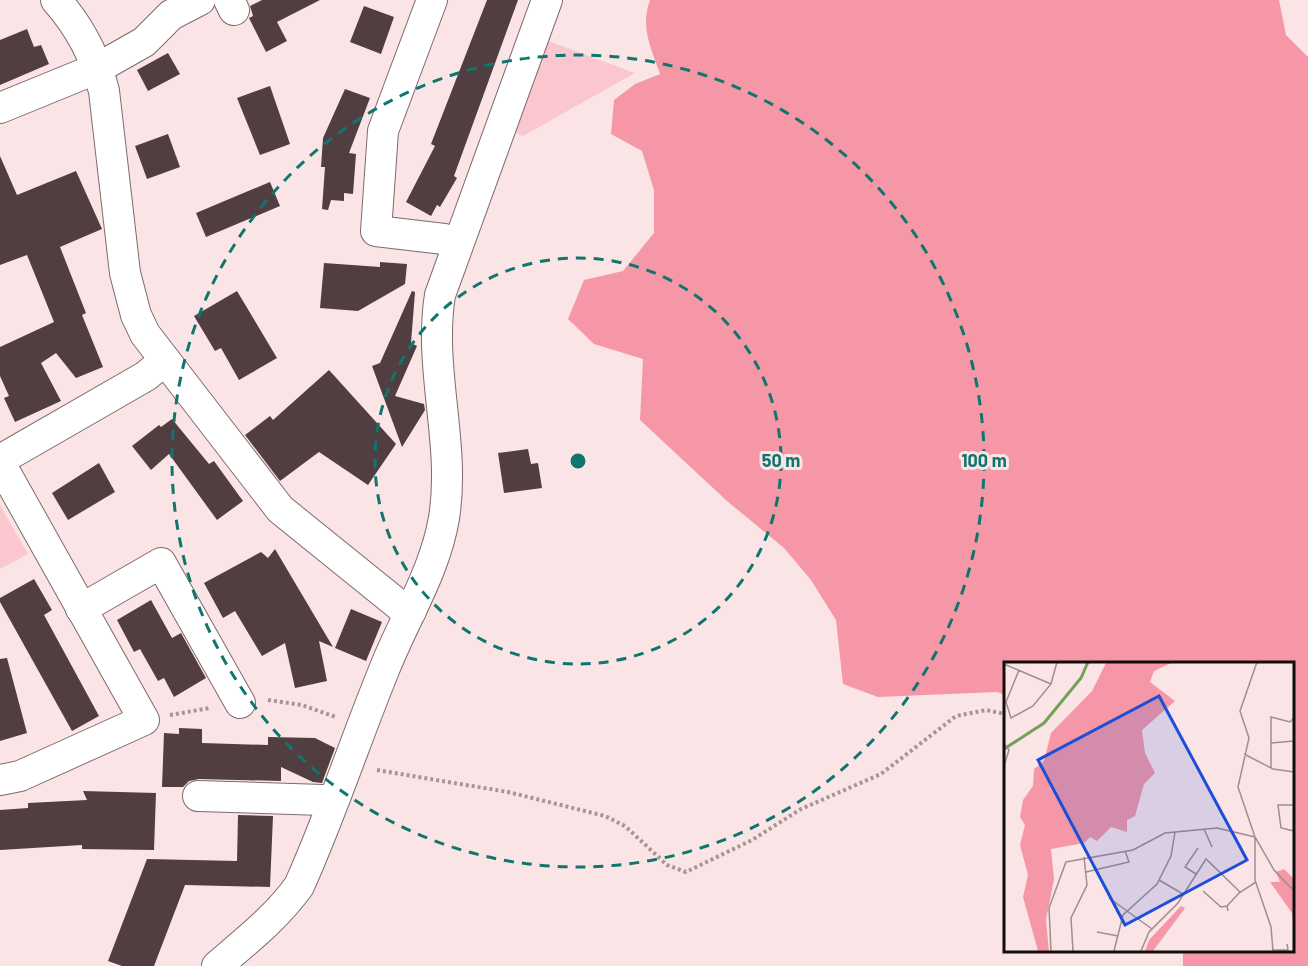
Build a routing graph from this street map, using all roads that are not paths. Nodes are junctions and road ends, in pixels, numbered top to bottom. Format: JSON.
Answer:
{"nodes":[{"id":1,"x":56,"y":0,"type":"edge"},
{"id":2,"x":200,"y":0,"type":"edge"},
{"id":3,"x":432,"y":0,"type":"edge"},
{"id":4,"x":547,"y":0,"type":"edge"},
{"id":5,"x":98,"y":68,"type":"junction"},
{"id":6,"x":0,"y":108,"type":"edge"},
{"id":7,"x":458,"y":244,"type":"junction"},
{"id":8,"x":165,"y":360,"type":"junction"},
{"id":9,"x":0,"y":462,"type":"edge"},
{"id":10,"x":81,"y":609,"type":"junction"},
{"id":11,"x":411,"y":611,"type":"junction"},
{"id":12,"x":240,"y":703,"type":"dead end"},
{"id":13,"x":0,"y":780,"type":"edge"},
{"id":14,"x":198,"y":796,"type":"dead end"},
{"id":15,"x":332,"y":803,"type":"junction"},
{"id":16,"x":217,"y":966,"type":"edge"}],
"edges":[{"from":1,"to":5,"type":"street"},
{"from":2,"to":5,"type":"street"},
{"from":3,"to":7,"type":"street"},
{"from":4,"to":7,"type":"street"},
{"from":5,"to":6,"type":"street"},
{"from":5,"to":8,"type":"street"},
{"from":7,"to":11,"type":"street"},
{"from":8,"to":9,"type":"street"},
{"from":8,"to":11,"type":"street"},
{"from":9,"to":10,"type":"street"},
{"from":10,"to":12,"type":"street"},
{"from":10,"to":13,"type":"street"},
{"from":11,"to":15,"type":"street"},
{"from":14,"to":15,"type":"street"},
{"from":15,"to":16,"type":"street"}]}
